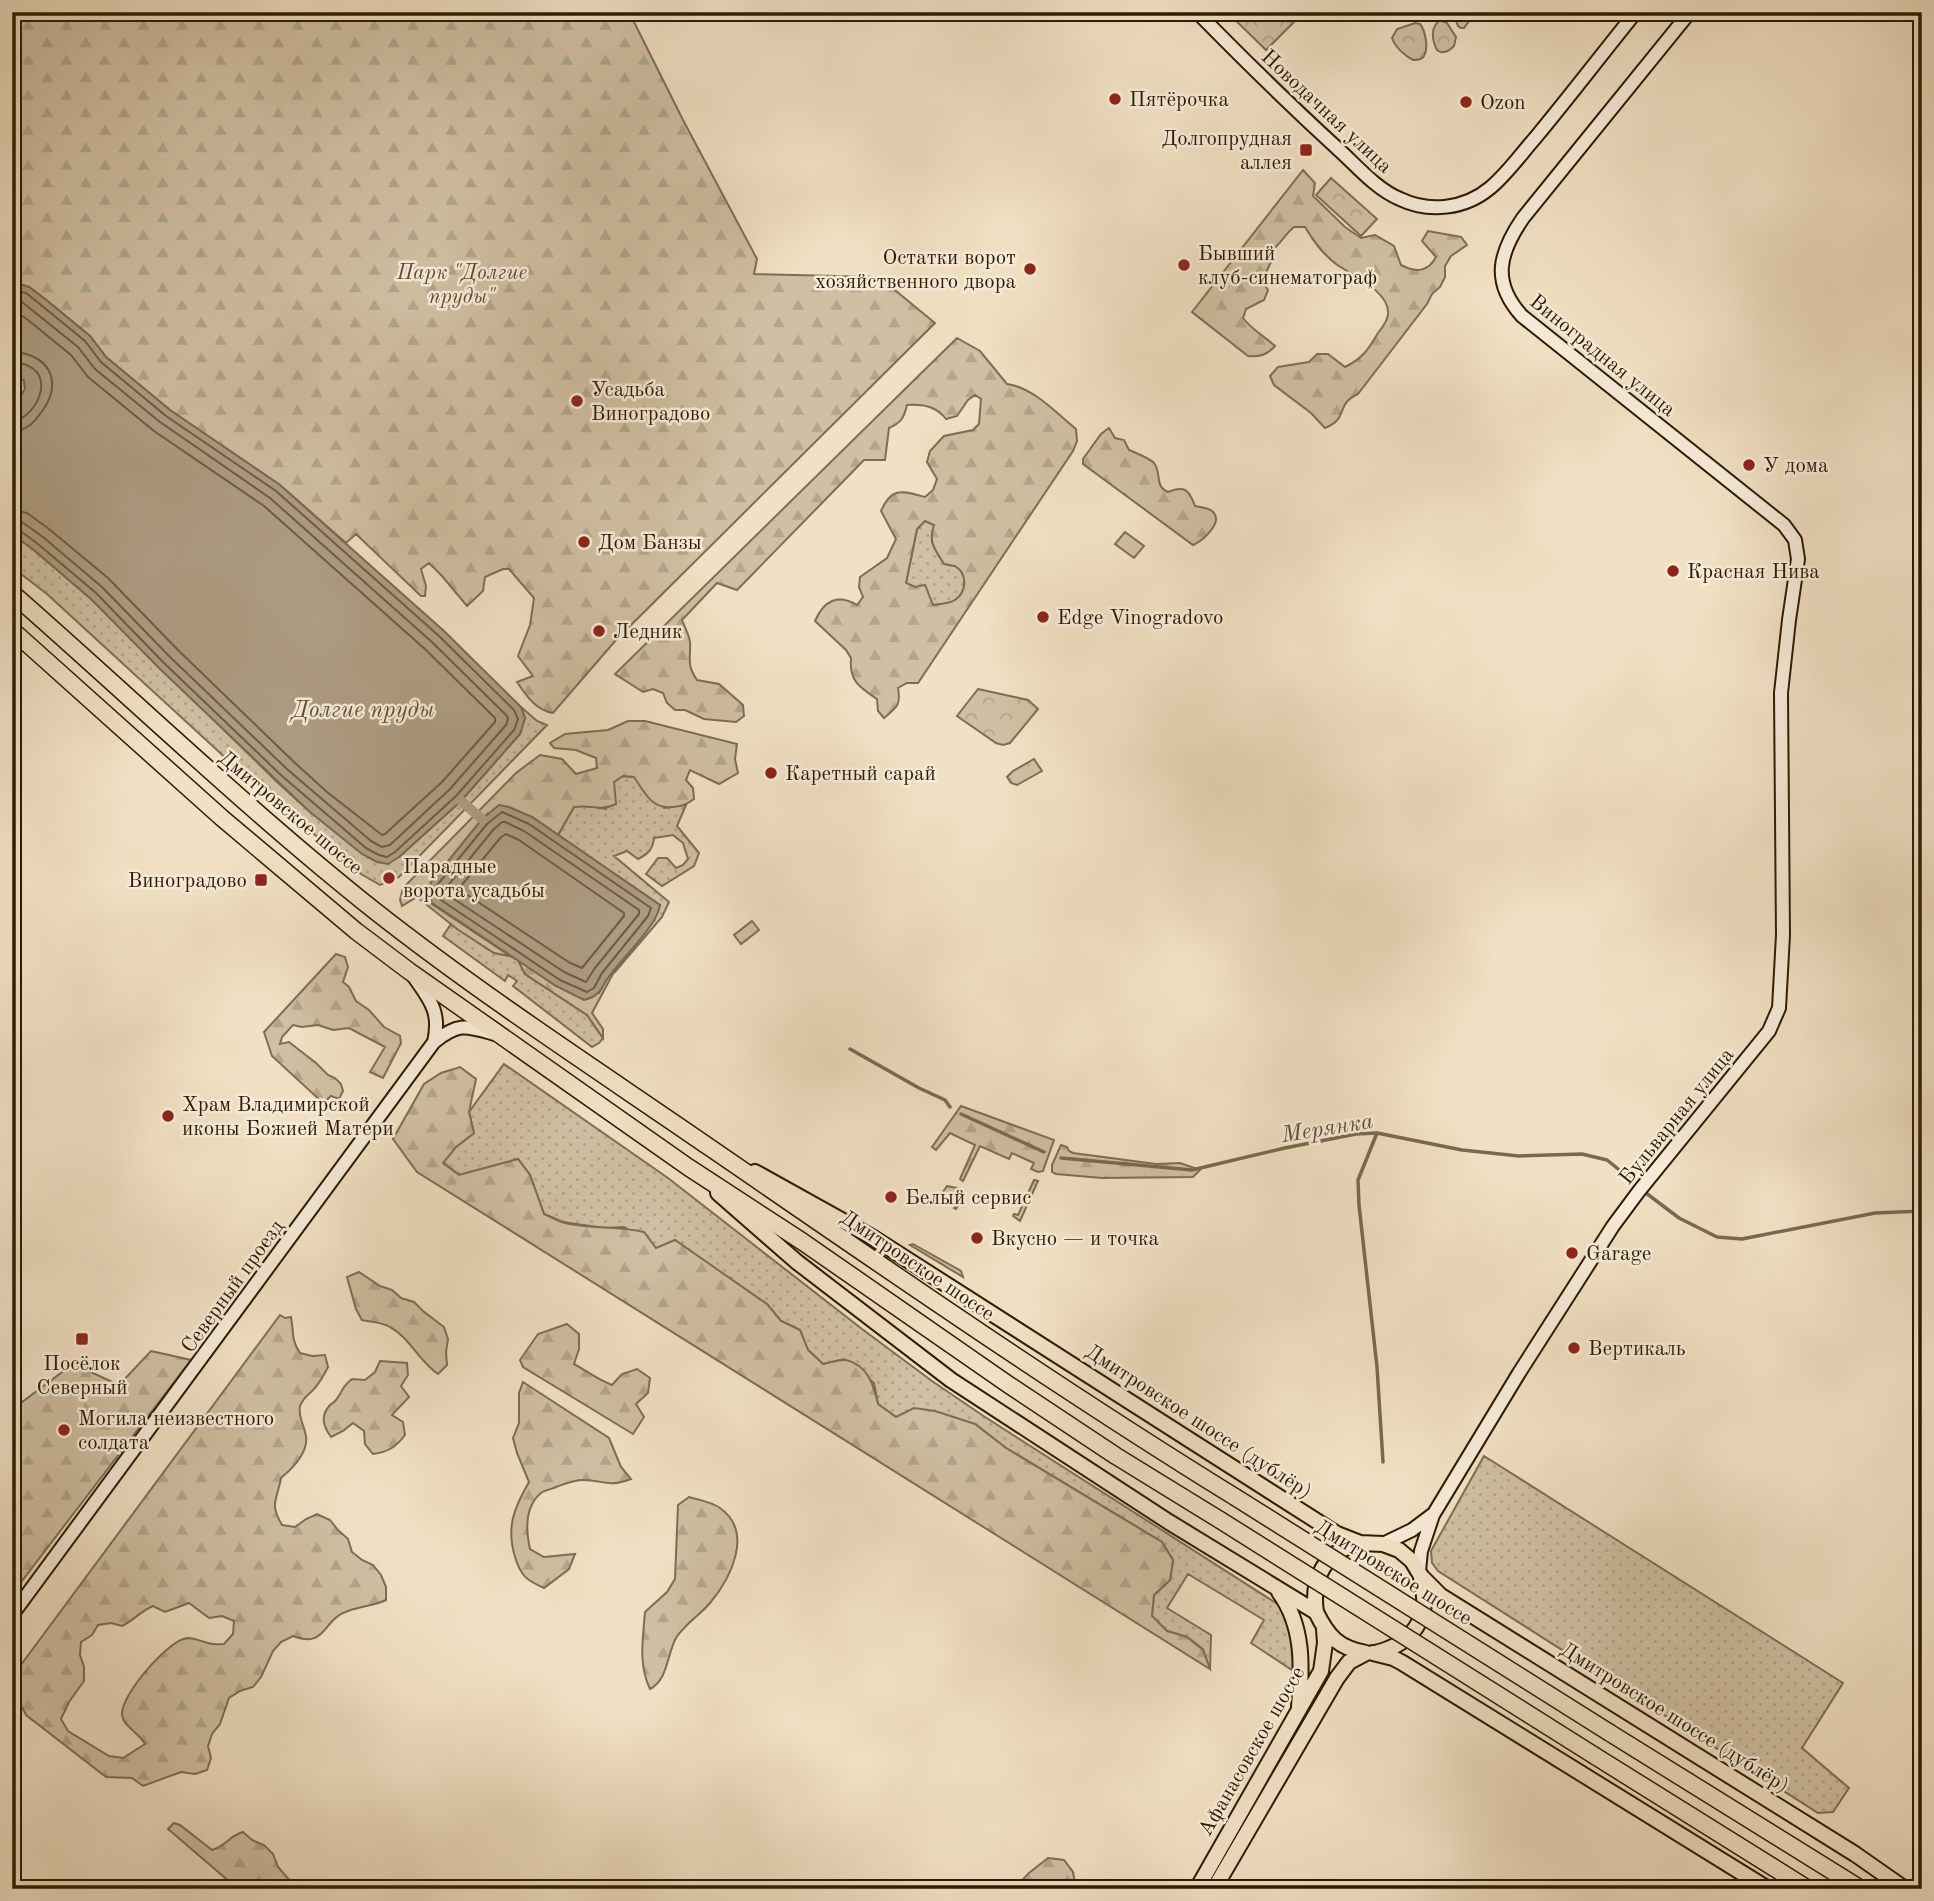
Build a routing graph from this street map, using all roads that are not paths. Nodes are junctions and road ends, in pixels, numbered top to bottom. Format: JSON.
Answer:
{"nodes":[{"id":1,"x":1197,"y":12,"type":"edge"},
{"id":2,"x":1636,"y":12,"type":"edge"},
{"id":3,"x":1690,"y":12,"type":"edge"},
{"id":4,"x":12,"y":593,"type":"edge"},
{"id":5,"x":12,"y":630,"type":"edge"},
{"id":6,"x":1781,"y":693,"type":"joint"},
{"id":7,"x":410,"y":971,"type":"junction"},
{"id":8,"x":499,"y":1035,"type":"junction"},
{"id":9,"x":434,"y":1042,"type":"junction"},
{"id":10,"x":711,"y":1148,"type":"junction"},
{"id":11,"x":688,"y":1167,"type":"junction"},
{"id":12,"x":1433,"y":1515,"type":"junction"},
{"id":13,"x":1360,"y":1543,"type":"junction"},
{"id":14,"x":1382,"y":1544,"type":"junction"},
{"id":15,"x":1420,"y":1574,"type":"junction"},
{"id":16,"x":1275,"y":1587,"type":"junction"},
{"id":17,"x":1316,"y":1612,"type":"junction"},
{"id":18,"x":12,"y":1615,"type":"edge"},
{"id":19,"x":1324,"y":1629,"type":"junction"},
{"id":20,"x":1370,"y":1653,"type":"junction"},
{"id":21,"x":1299,"y":1712,"type":"junction"},
{"id":22,"x":1197,"y":1889,"type":"edge"},
{"id":23,"x":1214,"y":1889,"type":"edge"},
{"id":24,"x":1768,"y":1889,"type":"edge"},
{"id":25,"x":1808,"y":1889,"type":"edge"},
{"id":26,"x":1861,"y":1889,"type":"edge"},
{"id":27,"x":1905,"y":1889,"type":"edge"}],
"edges":[{"from":1,"to":2,"type":"street","name":"Новодачная улица"},
{"from":3,"to":6,"type":"street","name":"Виноградная улица"},
{"from":4,"to":10,"type":"highway","name":"Дмитровское шоссе"},
{"from":5,"to":7,"type":"highway"},
{"from":6,"to":12,"type":"street","name":"Бульварная улица"},
{"from":7,"to":8,"type":"highway"},
{"from":7,"to":9,"type":"street"},
{"from":8,"to":9,"type":"street"},
{"from":8,"to":11,"type":"highway"},
{"from":9,"to":18,"type":"street","name":"Северный проезд"},
{"from":10,"to":13,"type":"main road","name":"Дмитровское шоссе (дублёр)"},
{"from":10,"to":26,"type":"highway","name":"Дмитровское шоссе","bridge":true},
{"from":11,"to":16,"type":"main road"},
{"from":11,"to":25,"type":"highway","bridge":true},
{"from":12,"to":14,"type":"street"},
{"from":12,"to":15,"type":"street"},
{"from":13,"to":14,"type":"main road","name":"Дмитровское шоссе (дублёр)"},
{"from":13,"to":17,"type":"main road"},
{"from":14,"to":15,"type":"main road","name":"Дмитровское шоссе (дублёр)"},
{"from":15,"to":20,"type":"main road"},
{"from":15,"to":27,"type":"main road","name":"Дмитровское шоссе (дублёр)"},
{"from":16,"to":17,"type":"main road"},
{"from":16,"to":21,"type":"main road"},
{"from":17,"to":19,"type":"main road"},
{"from":19,"to":20,"type":"main road"},
{"from":19,"to":21,"type":"main road","name":"Афанасовское шоссе"},
{"from":20,"to":23,"type":"main road","name":"Афанасовское шоссе"},
{"from":20,"to":24,"type":"main road"},
{"from":21,"to":22,"type":"main road","name":"Афанасовское шоссе"}]}
